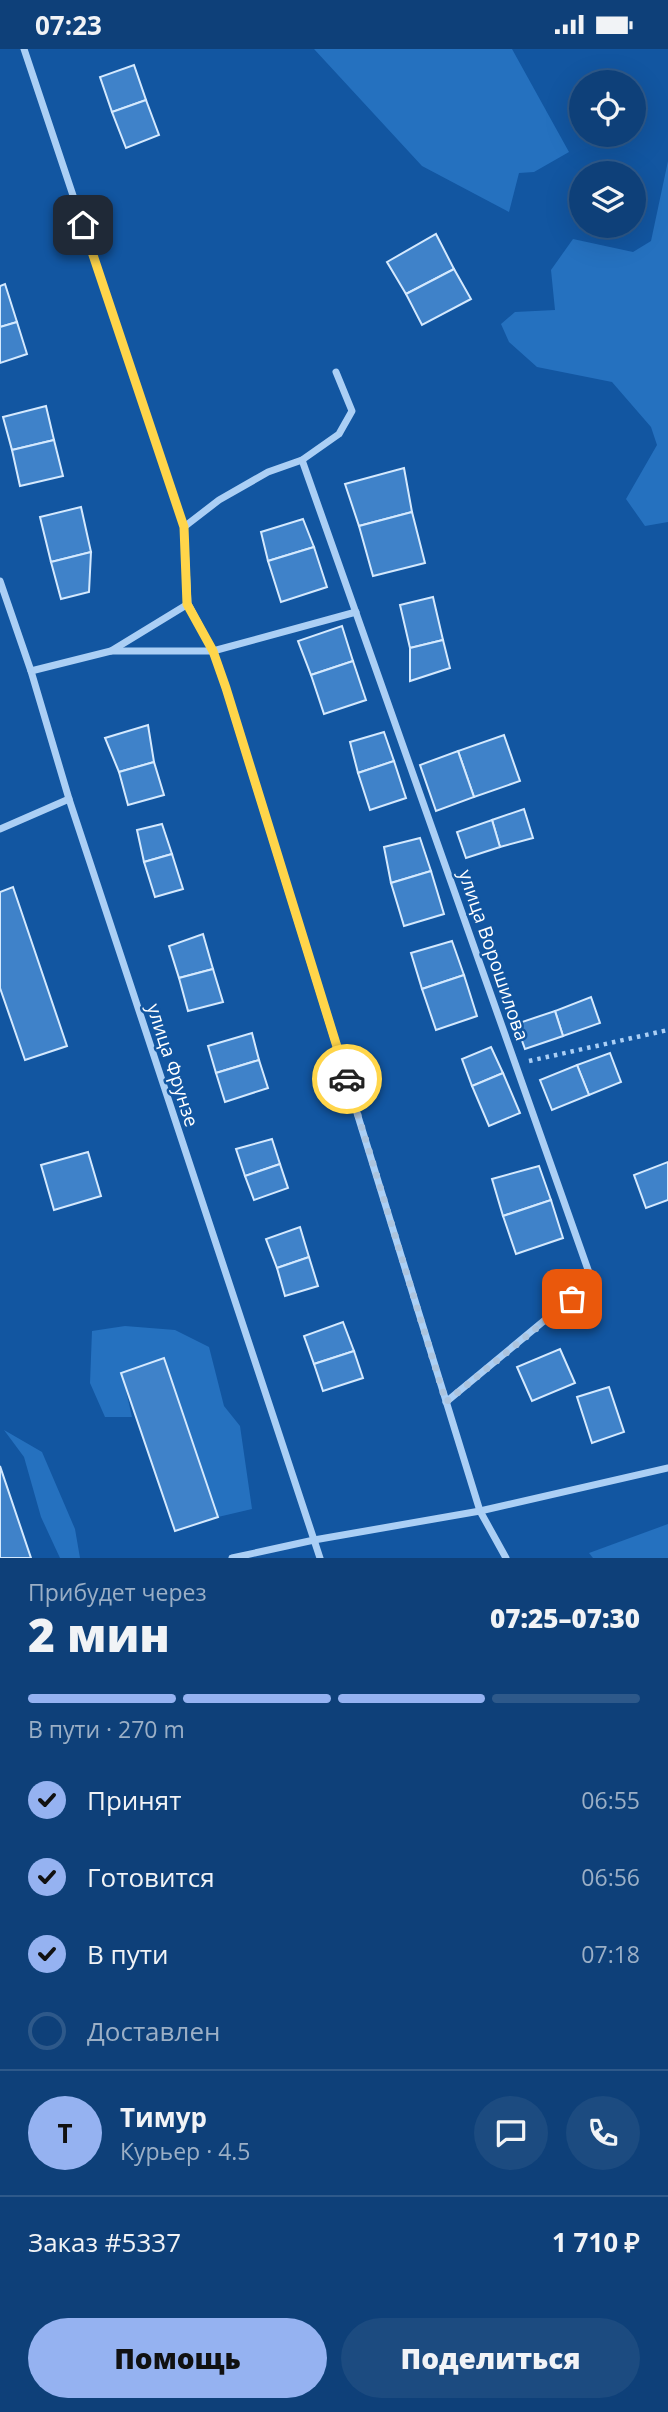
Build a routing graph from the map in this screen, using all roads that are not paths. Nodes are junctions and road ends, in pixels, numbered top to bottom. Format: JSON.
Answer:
{"nodes":[{"id":1,"x":24,"y":49,"type":"edge"},
{"id":2,"x":336,"y":372,"type":"dead end"},
{"id":3,"x":302,"y":460,"type":"junction"},
{"id":4,"x":184,"y":527,"type":"junction"},
{"id":5,"x":0,"y":581,"type":"edge"},
{"id":6,"x":187,"y":604,"type":"junction"},
{"id":7,"x":356,"y":612,"type":"junction"},
{"id":8,"x":111,"y":651,"type":"junction"},
{"id":9,"x":213,"y":651,"type":"junction"},
{"id":10,"x":31,"y":671,"type":"junction"},
{"id":11,"x":69,"y":799,"type":"junction"},
{"id":12,"x":0,"y":829,"type":"edge"},
{"id":13,"x":446,"y":1402,"type":"junction"},
{"id":14,"x":668,"y":1468,"type":"edge"},
{"id":15,"x":480,"y":1511,"type":"junction"},
{"id":16,"x":314,"y":1540,"type":"junction"},
{"id":17,"x":232,"y":1558,"type":"edge"},
{"id":18,"x":320,"y":1558,"type":"edge"},
{"id":19,"x":506,"y":1558,"type":"edge"}],
"edges":[{"from":1,"to":4,"type":"street"},
{"from":2,"to":3,"type":"street"},
{"from":3,"to":4,"type":"street"},
{"from":3,"to":7,"type":"street","name":"улица Ворошилова"},
{"from":4,"to":6,"type":"street"},
{"from":5,"to":10,"type":"street","name":"улица Фрунзе"},
{"from":6,"to":8,"type":"street"},
{"from":6,"to":9,"type":"street"},
{"from":7,"to":9,"type":"street"},
{"from":7,"to":13,"type":"street","name":"улица Ворошилова"},
{"from":8,"to":9,"type":"street"},
{"from":8,"to":10,"type":"street"},
{"from":9,"to":13,"type":"street"},
{"from":10,"to":11,"type":"street","name":"улица Фрунзе"},
{"from":11,"to":12,"type":"street"},
{"from":11,"to":16,"type":"street","name":"улица Фрунзе"},
{"from":13,"to":15,"type":"street"},
{"from":14,"to":15,"type":"street"},
{"from":15,"to":16,"type":"street"},
{"from":15,"to":19,"type":"street"},
{"from":16,"to":17,"type":"street"},
{"from":16,"to":18,"type":"street","name":"улица Фрунзе"}]}
